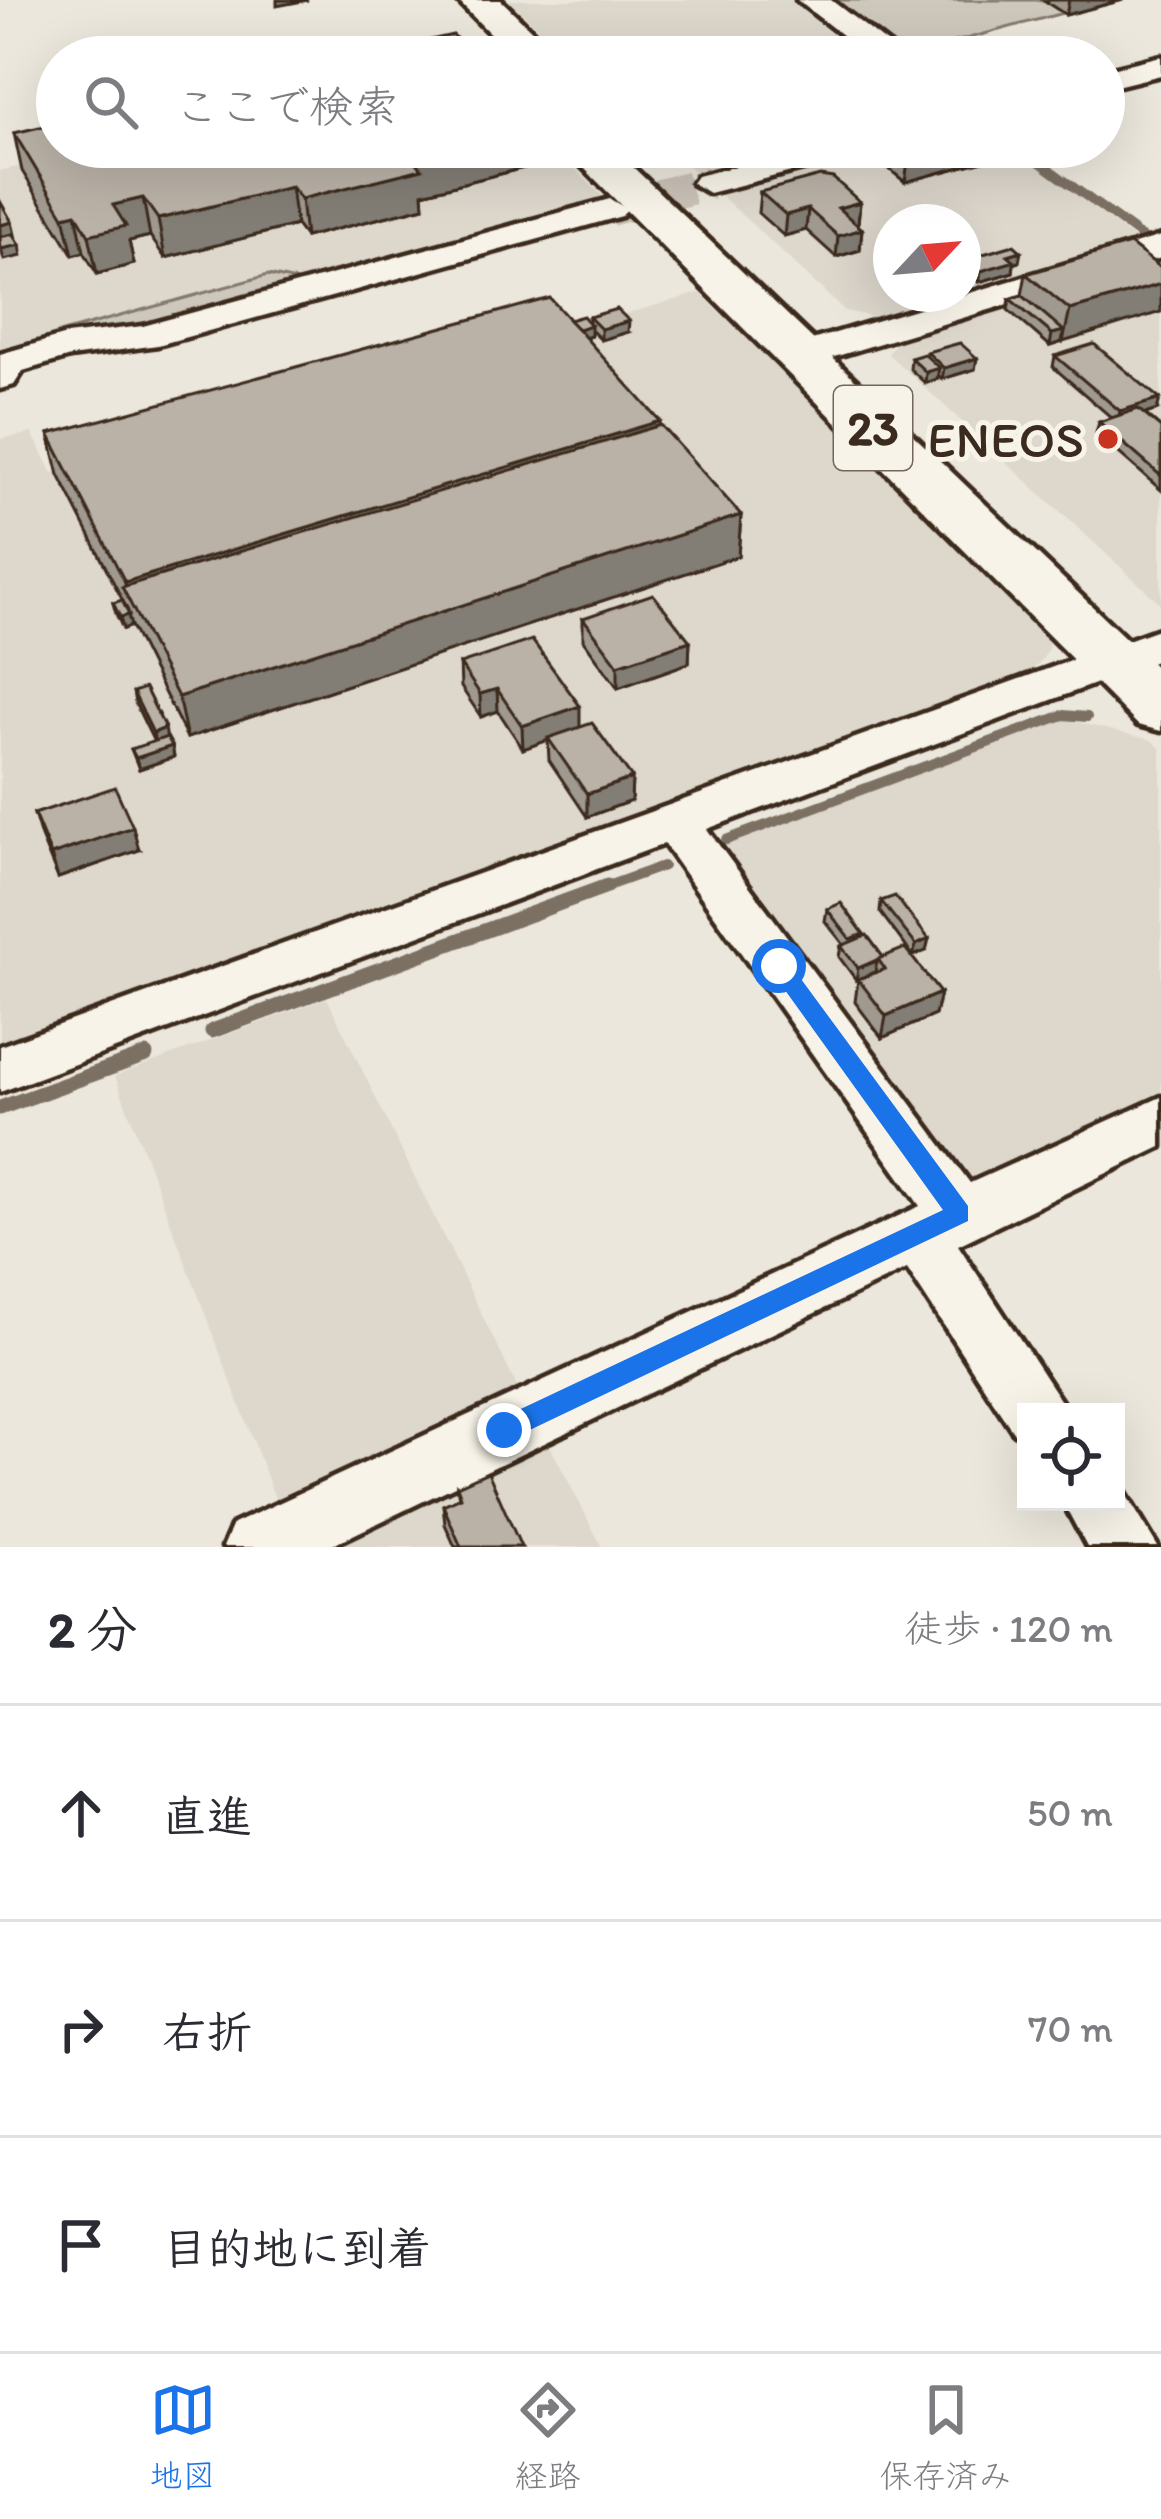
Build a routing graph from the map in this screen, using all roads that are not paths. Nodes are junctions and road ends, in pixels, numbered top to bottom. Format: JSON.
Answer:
{"nodes":[{"id":1,"x":435,"y":0,"type":"edge"},
{"id":2,"x":477,"y":0,"type":"edge"},
{"id":3,"x":812,"y":0,"type":"edge"},
{"id":4,"x":472,"y":36,"type":"edge"},
{"id":5,"x":516,"y":36,"type":"edge"},
{"id":6,"x":861,"y":36,"type":"edge"},
{"id":7,"x":1161,"y":64,"type":"edge"},
{"id":8,"x":1125,"y":74,"type":"edge"},
{"id":9,"x":611,"y":168,"type":"edge"},
{"id":10,"x":655,"y":168,"type":"edge"},
{"id":11,"x":768,"y":168,"type":"edge"},
{"id":12,"x":709,"y":183,"type":"tunnel mouth"},
{"id":13,"x":610,"y":208,"type":"tunnel mouth"},
{"id":14,"x":1161,"y":247,"type":"edge"},
{"id":15,"x":822,"y":348,"type":"junction"},
{"id":16,"x":0,"y":377,"type":"edge"},
{"id":17,"x":1144,"y":650,"type":"edge"},
{"id":18,"x":1161,"y":709,"type":"edge"},
{"id":19,"x":676,"y":824,"type":"junction"},
{"id":20,"x":0,"y":1070,"type":"edge"},
{"id":21,"x":1161,"y":1121,"type":"edge"},
{"id":22,"x":938,"y":1224,"type":"junction"},
{"id":23,"x":1031,"y":1403,"type":"edge"},
{"id":24,"x":1102,"y":1511,"type":"edge"},
{"id":25,"x":256,"y":1547,"type":"edge"},
{"id":26,"x":1126,"y":1547,"type":"edge"}],
"edges":[{"from":1,"to":4,"type":"highway"},
{"from":2,"to":5,"type":"highway"},
{"from":3,"to":6,"type":"street"},
{"from":7,"to":8,"type":"street"},
{"from":9,"to":15,"type":"highway","number":"23"},
{"from":10,"to":15,"type":"highway","number":"23"},
{"from":11,"to":12,"type":"street"},
{"from":13,"to":16,"type":"street"},
{"from":14,"to":15,"type":"street"},
{"from":15,"to":17,"type":"highway","number":"23"},
{"from":17,"to":18,"type":"highway","number":"23"},
{"from":17,"to":19,"type":"street"},
{"from":19,"to":20,"type":"street"},
{"from":19,"to":22,"type":"street"},
{"from":21,"to":22,"type":"street"},
{"from":22,"to":23,"type":"street"},
{"from":22,"to":25,"type":"street"},
{"from":24,"to":26,"type":"street"}]}
